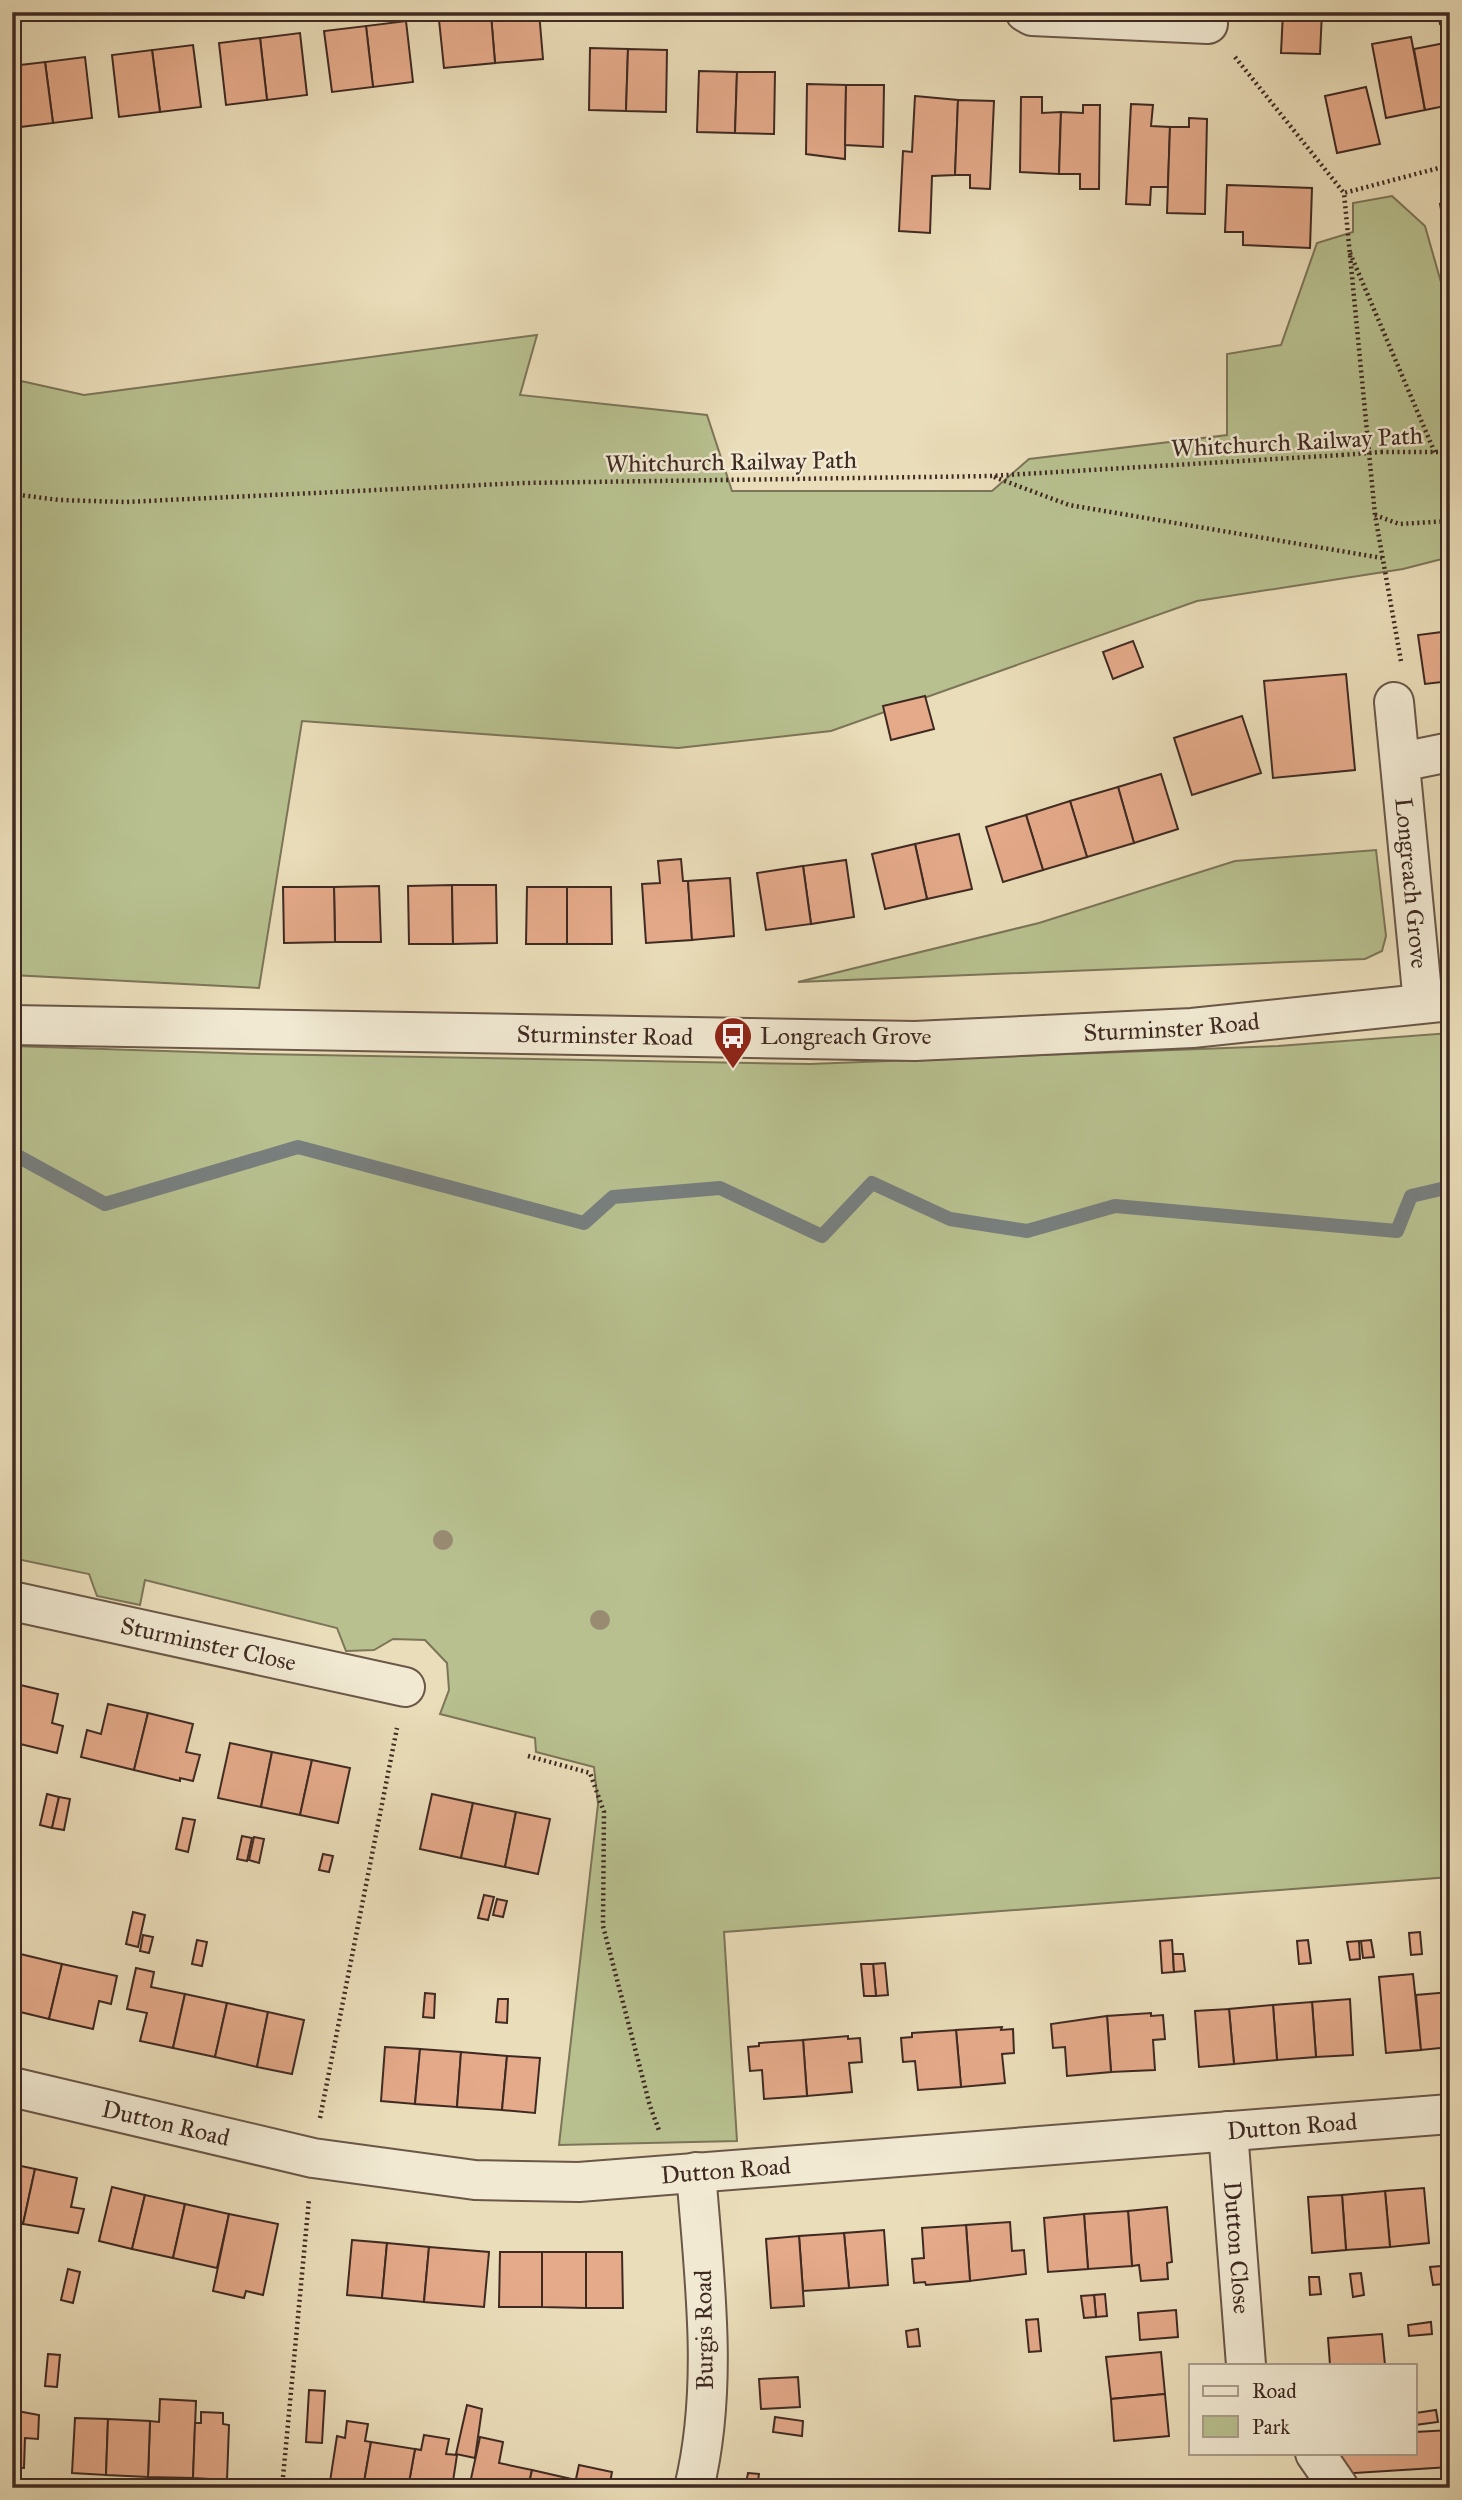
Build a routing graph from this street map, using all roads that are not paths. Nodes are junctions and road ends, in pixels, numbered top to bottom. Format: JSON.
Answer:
{"nodes":[{"id":1,"x":1025,"y":12,"type":"edge"},
{"id":2,"x":1208,"y":24,"type":"road end"},
{"id":3,"x":1394,"y":702,"type":"road end"},
{"id":4,"x":1450,"y":752,"type":"edge"},
{"id":5,"x":1401,"y":762,"type":"junction"},
{"id":6,"x":1436,"y":1002,"type":"edge"},
{"id":7,"x":12,"y":1025,"type":"edge"},
{"id":8,"x":12,"y":1601,"type":"edge"},
{"id":9,"x":405,"y":1687,"type":"dead end"},
{"id":10,"x":12,"y":2087,"type":"edge"},
{"id":11,"x":1450,"y":2114,"type":"edge"},
{"id":12,"x":1228,"y":2132,"type":"junction"},
{"id":13,"x":685,"y":2173,"type":"junction"},
{"id":14,"x":1246,"y":2364,"type":"edge"},
{"id":15,"x":1316,"y":2454,"type":"edge"},
{"id":16,"x":694,"y":2488,"type":"edge"},
{"id":17,"x":1339,"y":2488,"type":"edge"}],
"edges":[{"from":1,"to":2,"type":"street"},
{"from":3,"to":5,"type":"street","name":"Longreach Grove"},
{"from":4,"to":5,"type":"street","name":"Longreach Grove"},
{"from":5,"to":6,"type":"street","name":"Longreach Grove"},
{"from":6,"to":7,"type":"street","name":"Sturminster Road"},
{"from":8,"to":9,"type":"street","name":"Sturminster Close"},
{"from":10,"to":13,"type":"street","name":"Dutton Road"},
{"from":11,"to":12,"type":"street","name":"Dutton Road"},
{"from":12,"to":13,"type":"street","name":"Dutton Road"},
{"from":12,"to":14,"type":"street","name":"Dutton Close"},
{"from":13,"to":16,"type":"street","name":"Burgis Road"},
{"from":15,"to":17,"type":"street"}]}
